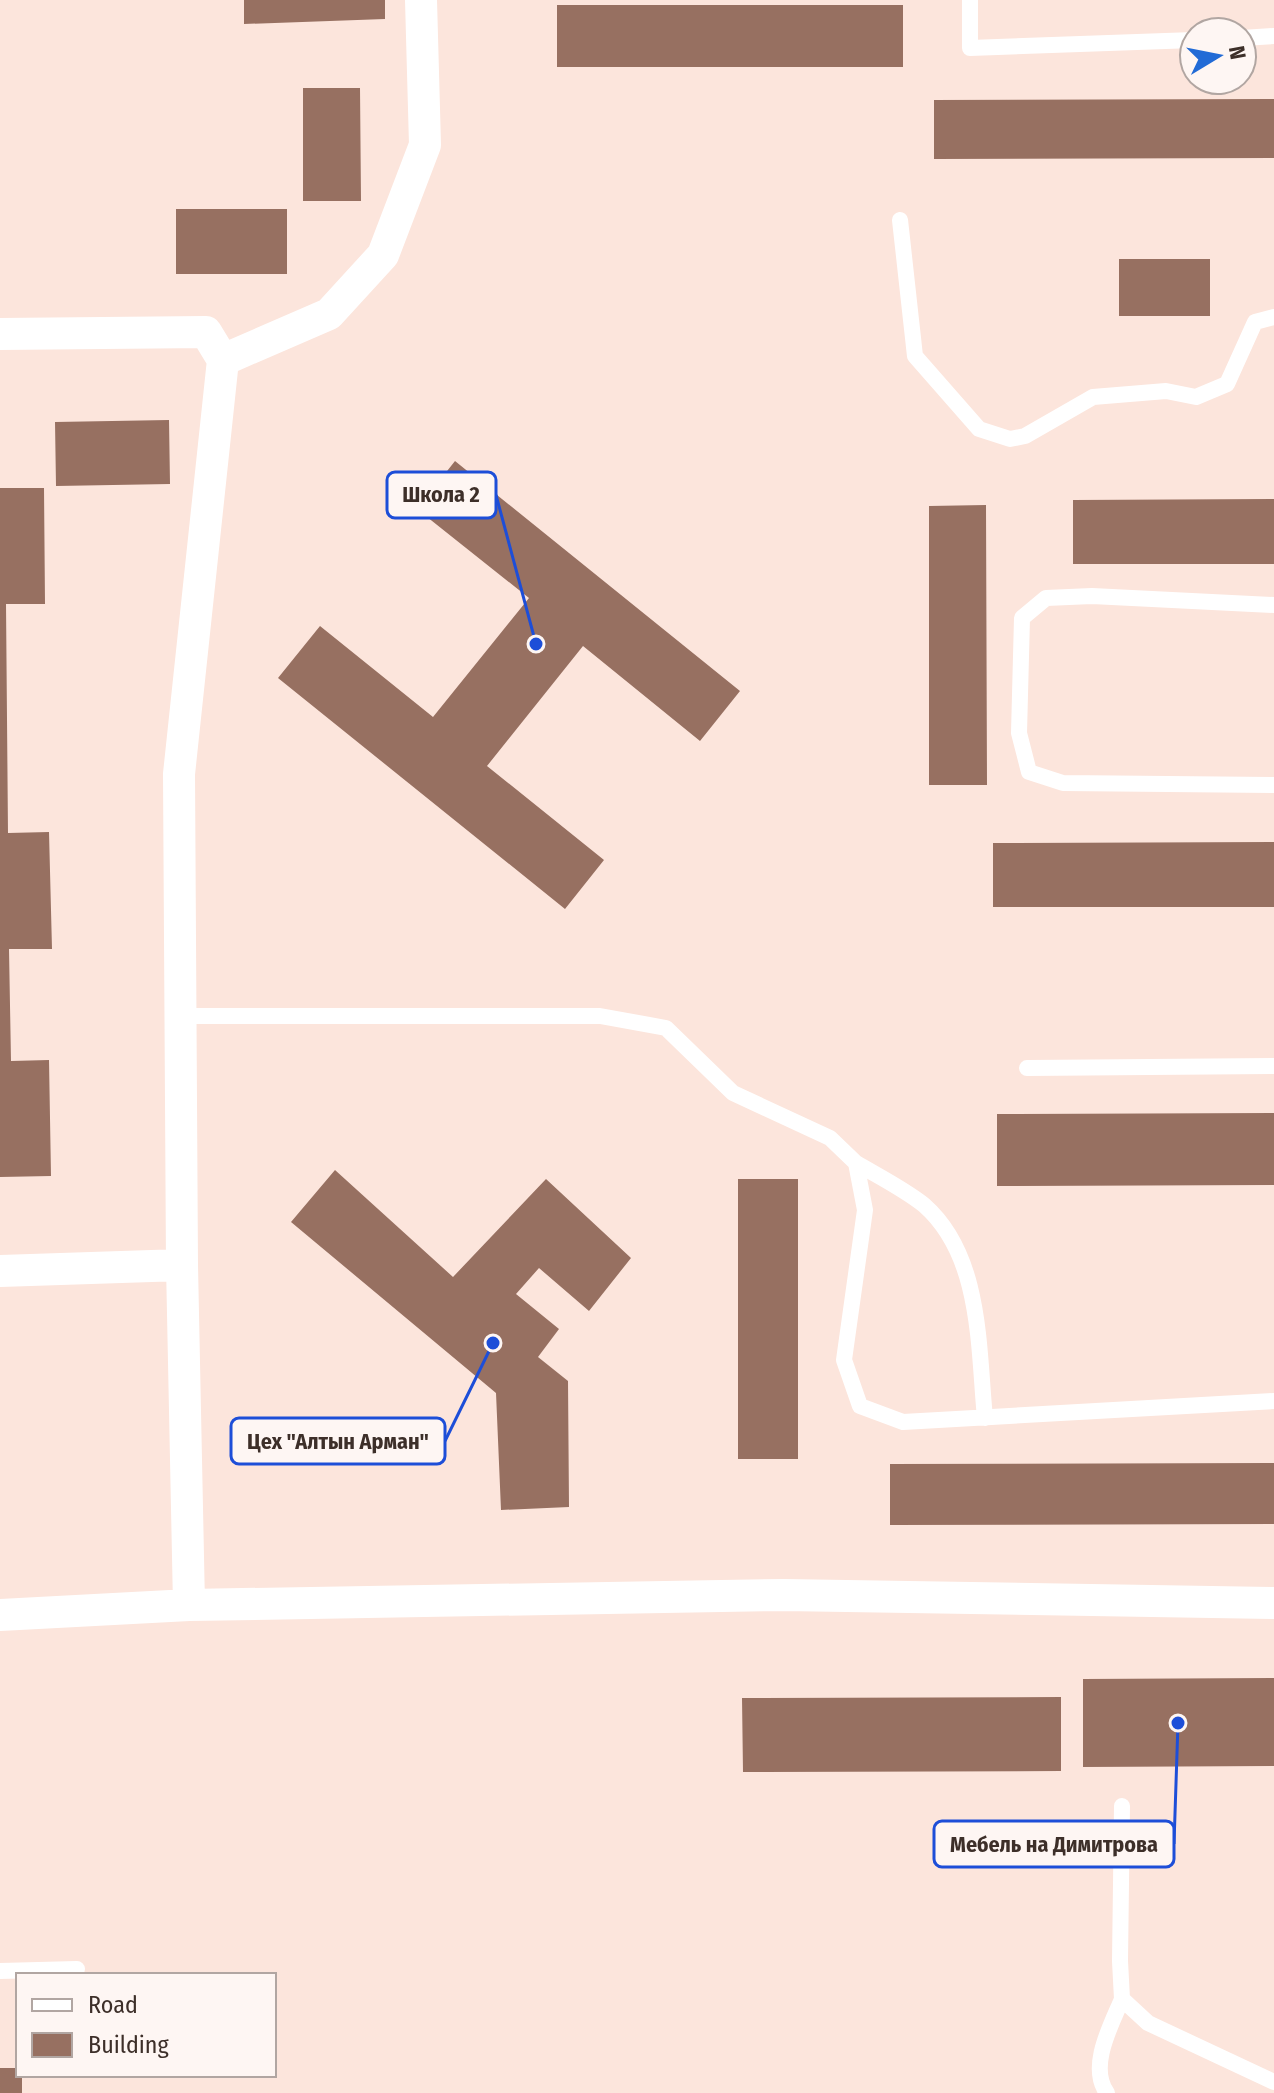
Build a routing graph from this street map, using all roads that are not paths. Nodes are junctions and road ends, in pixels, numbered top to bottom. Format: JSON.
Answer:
{"nodes":[{"id":1,"x":421,"y":0,"type":"edge"},
{"id":2,"x":970,"y":0,"type":"edge"},
{"id":3,"x":1178,"y":41,"type":"edge"},
{"id":4,"x":900,"y":220,"type":"dead end"},
{"id":5,"x":1274,"y":317,"type":"edge"},
{"id":6,"x":0,"y":334,"type":"edge"},
{"id":7,"x":223,"y":360,"type":"junction"},
{"id":8,"x":1274,"y":605,"type":"edge"},
{"id":9,"x":1274,"y":785,"type":"edge"},
{"id":10,"x":181,"y":1016,"type":"junction"},
{"id":11,"x":1274,"y":1066,"type":"edge"},
{"id":12,"x":1027,"y":1068,"type":"dead end"},
{"id":13,"x":856,"y":1163,"type":"junction"},
{"id":14,"x":182,"y":1265,"type":"junction"},
{"id":15,"x":0,"y":1271,"type":"edge"},
{"id":16,"x":1274,"y":1401,"type":"edge"},
{"id":17,"x":985,"y":1418,"type":"junction"},
{"id":18,"x":1274,"y":1603,"type":"edge"},
{"id":19,"x":189,"y":1605,"type":"junction"},
{"id":20,"x":0,"y":1615,"type":"edge"},
{"id":21,"x":1122,"y":1806,"type":"dead end"},
{"id":22,"x":77,"y":1969,"type":"dead end"},
{"id":23,"x":0,"y":1971,"type":"edge"},
{"id":24,"x":1122,"y":1999,"type":"junction"},
{"id":25,"x":1274,"y":2082,"type":"edge"},
{"id":26,"x":1107,"y":2093,"type":"edge"}],
"edges":[{"from":1,"to":7,"type":"street"},
{"from":2,"to":3,"type":"lane"},
{"from":4,"to":5,"type":"lane"},
{"from":6,"to":7,"type":"street"},
{"from":7,"to":10,"type":"street"},
{"from":8,"to":9,"type":"lane"},
{"from":10,"to":13,"type":"lane"},
{"from":10,"to":14,"type":"street"},
{"from":11,"to":12,"type":"lane"},
{"from":13,"to":17,"type":"lane"},
{"from":13,"to":17,"type":"lane"},
{"from":14,"to":15,"type":"street"},
{"from":14,"to":19,"type":"street"},
{"from":16,"to":17,"type":"lane"},
{"from":18,"to":19,"type":"street"},
{"from":19,"to":20,"type":"street"},
{"from":21,"to":24,"type":"lane"},
{"from":22,"to":23,"type":"lane"},
{"from":24,"to":25,"type":"lane"},
{"from":24,"to":26,"type":"lane"}]}
